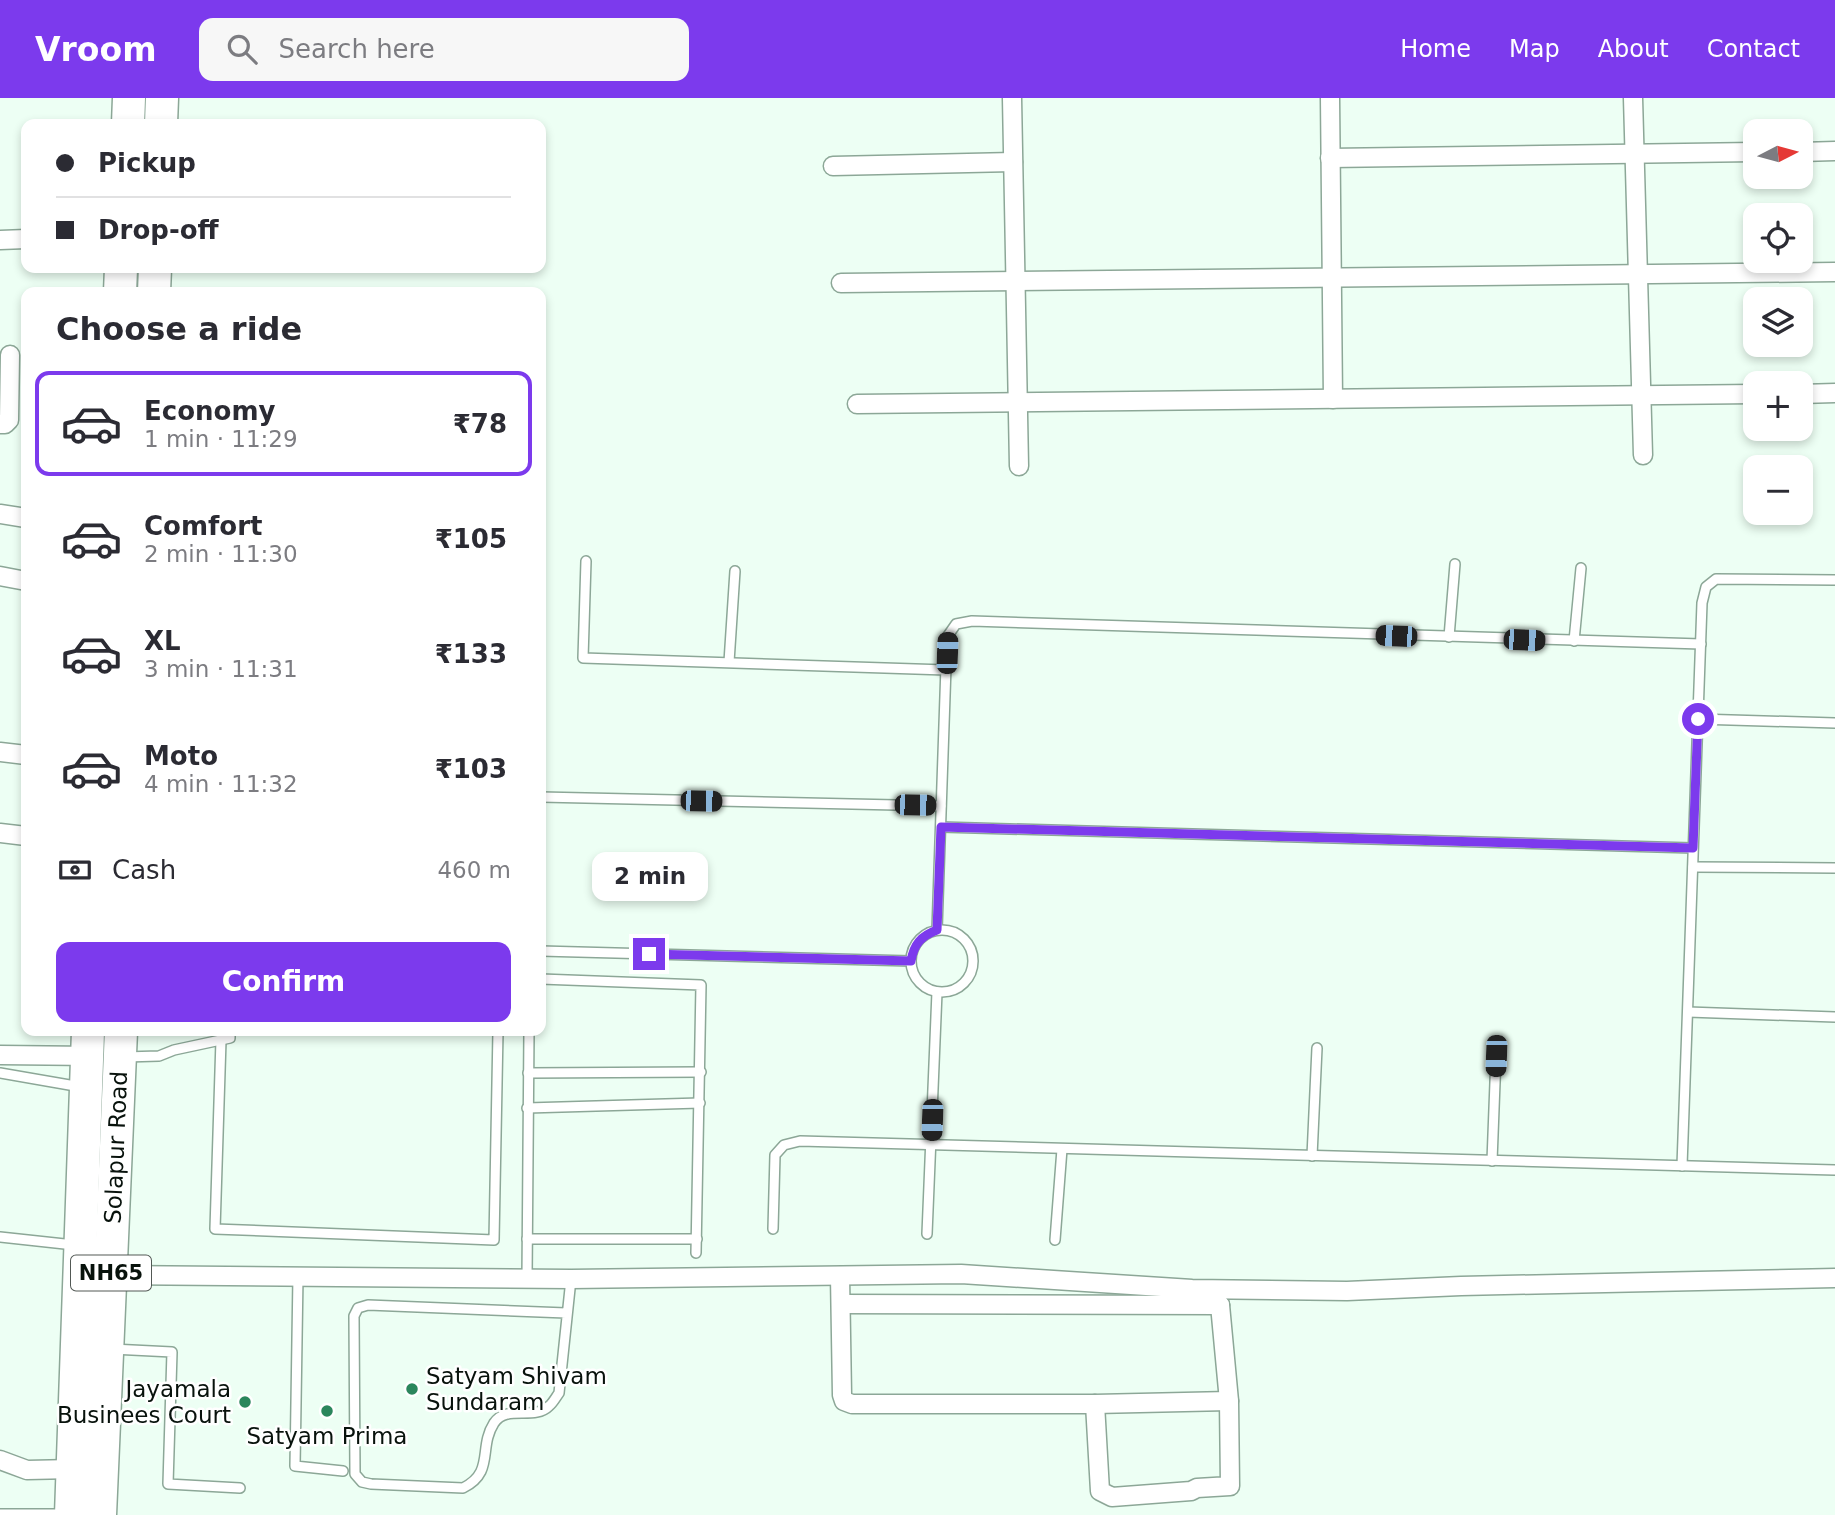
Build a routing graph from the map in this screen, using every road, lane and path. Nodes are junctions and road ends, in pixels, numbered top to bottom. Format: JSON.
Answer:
{"nodes":[{"id":1,"x":129,"y":98,"type":"edge"},
{"id":2,"x":162,"y":98,"type":"edge"},
{"id":3,"x":1012,"y":98,"type":"edge"},
{"id":4,"x":1330,"y":98,"type":"edge"},
{"id":5,"x":1633,"y":98,"type":"edge"},
{"id":6,"x":128,"y":119,"type":"edge"},
{"id":7,"x":161,"y":119,"type":"edge"},
{"id":8,"x":1835,"y":151,"type":"edge"},
{"id":9,"x":1743,"y":152,"type":"edge"},
{"id":10,"x":1813,"y":152,"type":"edge"},
{"id":11,"x":1634,"y":154,"type":"junction"},
{"id":12,"x":1330,"y":158,"type":"junction"},
{"id":13,"x":1013,"y":162,"type":"junction"},
{"id":14,"x":834,"y":166,"type":"dead end"},
{"id":15,"x":21,"y":239,"type":"edge"},
{"id":16,"x":0,"y":240,"type":"edge"},
{"id":17,"x":1835,"y":272,"type":"edge"},
{"id":18,"x":1637,"y":274,"type":"junction"},
{"id":19,"x":1332,"y":278,"type":"junction"},
{"id":20,"x":1016,"y":281,"type":"junction"},
{"id":21,"x":841,"y":283,"type":"dead end"},
{"id":22,"x":12,"y":355,"type":"edge"},
{"id":23,"x":1835,"y":393,"type":"edge"},
{"id":24,"x":1743,"y":394,"type":"edge"},
{"id":25,"x":1813,"y":394,"type":"edge"},
{"id":26,"x":1641,"y":396,"type":"junction"},
{"id":27,"x":1333,"y":399,"type":"junction"},
{"id":28,"x":1018,"y":403,"type":"junction"},
{"id":29,"x":857,"y":404,"type":"dead end"},
{"id":30,"x":0,"y":424,"type":"edge"},
{"id":31,"x":1643,"y":455,"type":"dead end"},
{"id":32,"x":1020,"y":466,"type":"dead end"},
{"id":33,"x":0,"y":514,"type":"edge"},
{"id":34,"x":21,"y":517,"type":"edge"},
{"id":35,"x":586,"y":561,"type":"dead end"},
{"id":36,"x":1455,"y":564,"type":"dead end"},
{"id":37,"x":1581,"y":568,"type":"dead end"},
{"id":38,"x":735,"y":571,"type":"dead end"},
{"id":39,"x":0,"y":576,"type":"edge"},
{"id":40,"x":21,"y":580,"type":"edge"},
{"id":41,"x":1835,"y":580,"type":"edge"},
{"id":42,"x":1449,"y":637,"type":"junction"},
{"id":43,"x":1574,"y":641,"type":"junction"},
{"id":44,"x":1701,"y":644,"type":"junction"},
{"id":45,"x":729,"y":662,"type":"junction"},
{"id":46,"x":946,"y":670,"type":"junction"},
{"id":47,"x":1698,"y":719,"type":"junction"},
{"id":48,"x":1835,"y":723,"type":"edge"},
{"id":49,"x":0,"y":752,"type":"edge"},
{"id":50,"x":21,"y":754,"type":"edge"},
{"id":51,"x":546,"y":797,"type":"edge"},
{"id":52,"x":941,"y":806,"type":"junction"},
{"id":53,"x":941,"y":827,"type":"junction"},
{"id":54,"x":0,"y":833,"type":"edge"},
{"id":55,"x":21,"y":835,"type":"edge"},
{"id":56,"x":1693,"y":848,"type":"junction"},
{"id":57,"x":1693,"y":867,"type":"junction"},
{"id":58,"x":1835,"y":868,"type":"edge"},
{"id":59,"x":937,"y":930,"type":"junction"},
{"id":60,"x":546,"y":951,"type":"edge"},
{"id":61,"x":911,"y":961,"type":"junction"},
{"id":62,"x":546,"y":979,"type":"edge"},
{"id":63,"x":937,"y":992,"type":"junction"},
{"id":64,"x":1688,"y":1012,"type":"junction"},
{"id":65,"x":1835,"y":1017,"type":"edge"},
{"id":66,"x":230,"y":1036,"type":"edge"},
{"id":67,"x":498,"y":1036,"type":"edge"},
{"id":68,"x":529,"y":1036,"type":"edge"},
{"id":69,"x":221,"y":1040,"type":"junction"},
{"id":70,"x":88,"y":1043,"type":"edge"},
{"id":71,"x":120,"y":1044,"type":"edge"},
{"id":72,"x":1317,"y":1048,"type":"dead end"},
{"id":73,"x":0,"y":1055,"type":"edge"},
{"id":74,"x":1496,"y":1056,"type":"dead end"},
{"id":75,"x":701,"y":1072,"type":"junction"},
{"id":76,"x":0,"y":1073,"type":"edge"},
{"id":77,"x":528,"y":1073,"type":"junction"},
{"id":78,"x":86,"y":1088,"type":"junction"},
{"id":79,"x":700,"y":1103,"type":"junction"},
{"id":80,"x":527,"y":1108,"type":"junction"},
{"id":81,"x":931,"y":1145,"type":"junction"},
{"id":82,"x":1062,"y":1149,"type":"junction"},
{"id":83,"x":1312,"y":1156,"type":"junction"},
{"id":84,"x":1492,"y":1161,"type":"junction"},
{"id":85,"x":1682,"y":1166,"type":"junction"},
{"id":86,"x":1835,"y":1170,"type":"edge"},
{"id":87,"x":773,"y":1229,"type":"dead end"},
{"id":88,"x":927,"y":1234,"type":"dead end"},
{"id":89,"x":0,"y":1237,"type":"edge"},
{"id":90,"x":527,"y":1239,"type":"junction"},
{"id":91,"x":697,"y":1239,"type":"junction"},
{"id":92,"x":1055,"y":1240,"type":"dead end"},
{"id":93,"x":79,"y":1246,"type":"junction"},
{"id":94,"x":696,"y":1253,"type":"dead end"},
{"id":95,"x":111,"y":1275,"type":"junction"},
{"id":96,"x":298,"y":1276,"type":"junction"},
{"id":97,"x":840,"y":1276,"type":"junction"},
{"id":98,"x":527,"y":1278,"type":"junction"},
{"id":99,"x":1835,"y":1278,"type":"edge"},
{"id":100,"x":571,"y":1279,"type":"junction"},
{"id":101,"x":1192,"y":1289,"type":"junction"},
{"id":102,"x":841,"y":1304,"type":"junction"},
{"id":103,"x":1220,"y":1306,"type":"junction"},
{"id":104,"x":566,"y":1313,"type":"junction"},
{"id":105,"x":107,"y":1348,"type":"junction"},
{"id":106,"x":1230,"y":1401,"type":"junction"},
{"id":107,"x":1095,"y":1404,"type":"junction"},
{"id":108,"x":0,"y":1460,"type":"edge"},
{"id":109,"x":73,"y":1469,"type":"junction"},
{"id":110,"x":343,"y":1471,"type":"dead end"},
{"id":111,"x":240,"y":1488,"type":"dead end"},
{"id":112,"x":0,"y":1514,"type":"edge"},
{"id":113,"x":80,"y":1515,"type":"edge"}],
"edges":[{"from":1,"to":6,"type":"highway"},
{"from":2,"to":7,"type":"highway"},
{"from":3,"to":13,"type":"street"},
{"from":4,"to":12,"type":"street"},
{"from":5,"to":11,"type":"street"},
{"from":8,"to":10,"type":"street"},
{"from":9,"to":11,"type":"street"},
{"from":11,"to":12,"type":"street"},
{"from":11,"to":18,"type":"street"},
{"from":12,"to":19,"type":"street"},
{"from":13,"to":14,"type":"street"},
{"from":13,"to":20,"type":"street"},
{"from":15,"to":16,"type":"street"},
{"from":17,"to":18,"type":"street"},
{"from":18,"to":19,"type":"street"},
{"from":18,"to":26,"type":"street"},
{"from":19,"to":20,"type":"street"},
{"from":19,"to":27,"type":"street"},
{"from":20,"to":21,"type":"street"},
{"from":20,"to":28,"type":"street"},
{"from":22,"to":30,"type":"street"},
{"from":23,"to":25,"type":"street"},
{"from":24,"to":26,"type":"street"},
{"from":26,"to":27,"type":"street"},
{"from":26,"to":31,"type":"street"},
{"from":27,"to":28,"type":"street"},
{"from":28,"to":29,"type":"street"},
{"from":28,"to":32,"type":"street"},
{"from":33,"to":34,"type":"street"},
{"from":35,"to":45,"type":"lane"},
{"from":36,"to":42,"type":"lane"},
{"from":37,"to":43,"type":"lane"},
{"from":38,"to":45,"type":"lane"},
{"from":39,"to":40,"type":"street"},
{"from":41,"to":44,"type":"lane"},
{"from":42,"to":43,"type":"lane"},
{"from":42,"to":46,"type":"lane"},
{"from":43,"to":44,"type":"lane"},
{"from":44,"to":47,"type":"lane"},
{"from":45,"to":46,"type":"lane"},
{"from":46,"to":52,"type":"lane"},
{"from":47,"to":48,"type":"lane"},
{"from":47,"to":56,"type":"lane"},
{"from":49,"to":50,"type":"street"},
{"from":51,"to":52,"type":"lane"},
{"from":52,"to":53,"type":"lane"},
{"from":53,"to":56,"type":"lane"},
{"from":53,"to":59,"type":"lane"},
{"from":54,"to":55,"type":"street"},
{"from":56,"to":57,"type":"lane"},
{"from":57,"to":58,"type":"lane"},
{"from":57,"to":64,"type":"lane"},
{"from":59,"to":61,"type":"lane"},
{"from":59,"to":63,"type":"lane"},
{"from":60,"to":61,"type":"lane"},
{"from":61,"to":63,"type":"lane"},
{"from":62,"to":75,"type":"lane"},
{"from":63,"to":81,"type":"lane"},
{"from":64,"to":65,"type":"lane"},
{"from":64,"to":85,"type":"lane"},
{"from":66,"to":69,"type":"lane"},
{"from":67,"to":69,"type":"lane"},
{"from":68,"to":77,"type":"lane"},
{"from":69,"to":71,"type":"lane"},
{"from":70,"to":71,"type":"street"},
{"from":70,"to":73,"type":"street"},
{"from":70,"to":78,"type":"highway","name":"Solapur Road","number":"NH65"},
{"from":71,"to":95,"type":"highway","name":"Solapur Road","number":"NH65"},
{"from":72,"to":83,"type":"lane"},
{"from":74,"to":84,"type":"lane"},
{"from":75,"to":77,"type":"lane"},
{"from":75,"to":79,"type":"lane"},
{"from":76,"to":78,"type":"lane"},
{"from":77,"to":80,"type":"lane"},
{"from":78,"to":93,"type":"highway","name":"Solapur Road","number":"NH65"},
{"from":79,"to":80,"type":"lane"},
{"from":79,"to":91,"type":"lane"},
{"from":80,"to":90,"type":"lane"},
{"from":81,"to":82,"type":"lane"},
{"from":81,"to":87,"type":"lane"},
{"from":81,"to":88,"type":"lane"},
{"from":82,"to":83,"type":"lane"},
{"from":82,"to":92,"type":"lane"},
{"from":83,"to":84,"type":"lane"},
{"from":84,"to":85,"type":"lane"},
{"from":85,"to":86,"type":"lane"},
{"from":89,"to":93,"type":"lane"},
{"from":90,"to":91,"type":"lane"},
{"from":90,"to":98,"type":"lane"},
{"from":91,"to":94,"type":"lane"},
{"from":93,"to":109,"type":"highway","name":"Solapur Road","number":"NH65"},
{"from":95,"to":96,"type":"street"},
{"from":95,"to":105,"type":"highway","name":"Solapur Road","number":"NH65"},
{"from":96,"to":98,"type":"street"},
{"from":96,"to":110,"type":"lane"},
{"from":97,"to":100,"type":"street"},
{"from":97,"to":101,"type":"street"},
{"from":97,"to":102,"type":"street"},
{"from":98,"to":100,"type":"street"},
{"from":99,"to":101,"type":"street"},
{"from":100,"to":104,"type":"lane"},
{"from":101,"to":103,"type":"street"},
{"from":102,"to":103,"type":"street"},
{"from":102,"to":107,"type":"street"},
{"from":103,"to":106,"type":"street"},
{"from":104,"to":104,"type":"lane"},
{"from":105,"to":111,"type":"lane"},
{"from":105,"to":113,"type":"highway","name":"Solapur Road","number":"NH65"},
{"from":106,"to":107,"type":"street"},
{"from":106,"to":107,"type":"street"},
{"from":108,"to":109,"type":"street"},
{"from":109,"to":113,"type":"highway","name":"Solapur Road","number":"NH65"},
{"from":112,"to":113,"type":"lane"}]}
